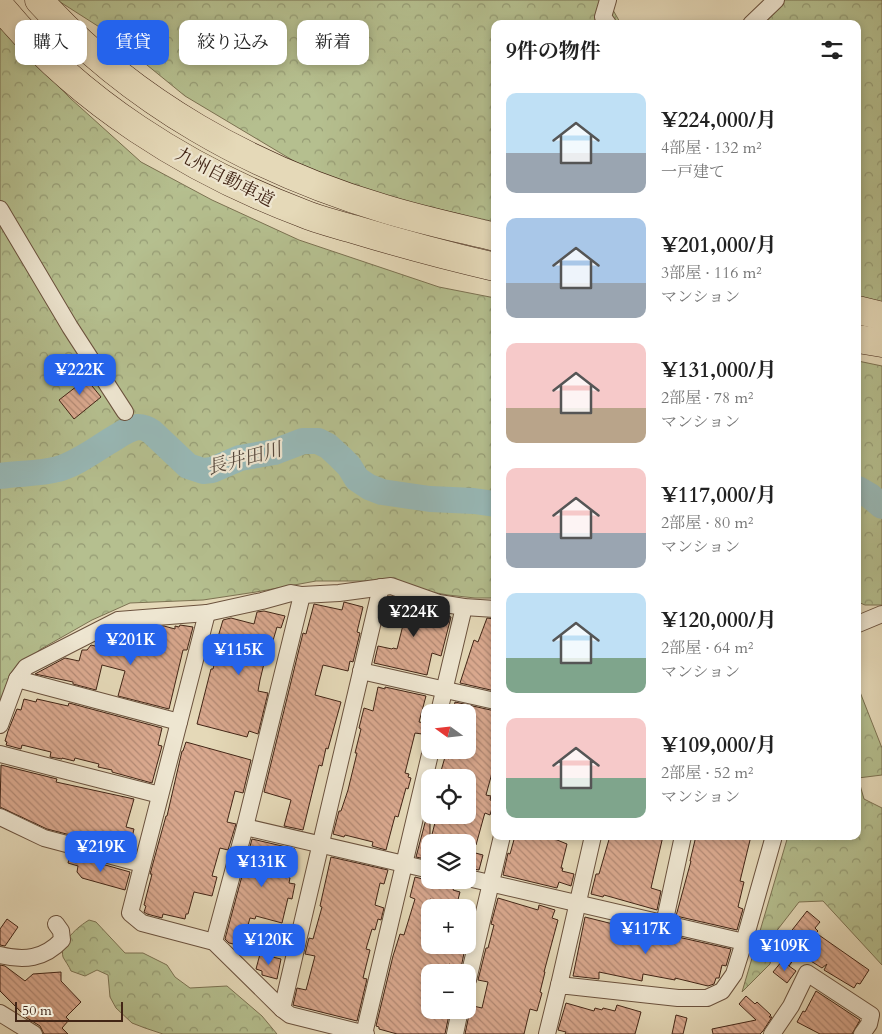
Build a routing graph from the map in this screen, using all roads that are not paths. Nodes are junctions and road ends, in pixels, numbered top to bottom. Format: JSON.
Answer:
{"nodes":[{"id":1,"x":39,"y":0,"type":"edge"},
{"id":2,"x":608,"y":0,"type":"edge"},
{"id":3,"x":776,"y":0,"type":"edge"},
{"id":4,"x":0,"y":6,"type":"edge"},
{"id":5,"x":605,"y":20,"type":"edge"},
{"id":6,"x":755,"y":20,"type":"edge"},
{"id":7,"x":0,"y":209,"type":"edge"},
{"id":8,"x":491,"y":236,"type":"edge"},
{"id":9,"x":491,"y":265,"type":"edge"},
{"id":10,"x":861,"y":311,"type":"edge"},
{"id":11,"x":882,"y":316,"type":"edge"},
{"id":12,"x":861,"y":339,"type":"edge"},
{"id":13,"x":882,"y":343,"type":"edge"},
{"id":14,"x":125,"y":412,"type":"dead end"},
{"id":15,"x":381,"y":587,"type":"junction"},
{"id":16,"x":302,"y":594,"type":"junction"},
{"id":17,"x":464,"y":607,"type":"junction"},
{"id":18,"x":491,"y":609,"type":"edge"},
{"id":19,"x":207,"y":613,"type":"junction"},
{"id":20,"x":361,"y":671,"type":"junction"},
{"id":21,"x":17,"y":679,"type":"junction"},
{"id":22,"x":445,"y":690,"type":"junction"},
{"id":23,"x":491,"y":700,"type":"edge"},
{"id":24,"x":441,"y":704,"type":"edge"},
{"id":25,"x":179,"y":722,"type":"junction"},
{"id":26,"x":0,"y":725,"type":"edge"},
{"id":27,"x":0,"y":754,"type":"edge"},
{"id":28,"x":429,"y":759,"type":"edge"},
{"id":29,"x":160,"y":795,"type":"junction"},
{"id":30,"x":0,"y":817,"type":"edge"},
{"id":31,"x":245,"y":827,"type":"junction"},
{"id":32,"x":501,"y":840,"type":"edge"},
{"id":33,"x":592,"y":840,"type":"edge"},
{"id":34,"x":682,"y":840,"type":"edge"},
{"id":35,"x":773,"y":840,"type":"edge"},
{"id":36,"x":320,"y":844,"type":"junction"},
{"id":37,"x":142,"y":864,"type":"junction"},
{"id":38,"x":404,"y":864,"type":"junction"},
{"id":39,"x":421,"y":868,"type":"edge"},
{"id":40,"x":476,"y":880,"type":"edge"},
{"id":41,"x":491,"y":884,"type":"junction"},
{"id":42,"x":577,"y":904,"type":"junction"},
{"id":43,"x":56,"y":924,"type":"dead end"},
{"id":44,"x":664,"y":924,"type":"junction"},
{"id":45,"x":214,"y":942,"type":"junction"},
{"id":46,"x":744,"y":942,"type":"junction"},
{"id":47,"x":0,"y":955,"type":"edge"},
{"id":48,"x":472,"y":964,"type":"edge"},
{"id":49,"x":558,"y":985,"type":"junction"},
{"id":50,"x":282,"y":1009,"type":"junction"},
{"id":51,"x":458,"y":1019,"type":"edge"},
{"id":52,"x":7,"y":1023,"type":"edge"},
{"id":53,"x":34,"y":1034,"type":"edge"},
{"id":54,"x":365,"y":1034,"type":"edge"},
{"id":55,"x":455,"y":1034,"type":"edge"},
{"id":56,"x":547,"y":1034,"type":"edge"},
{"id":57,"x":772,"y":1034,"type":"edge"},
{"id":58,"x":862,"y":1034,"type":"edge"}],
"edges":[{"from":1,"to":8,"type":"highway","name":"九州自動車道"},
{"from":2,"to":5,"type":"street"},
{"from":3,"to":6,"type":"street"},
{"from":4,"to":9,"type":"highway","name":"九州自動車道"},
{"from":7,"to":14,"type":"street"},
{"from":10,"to":11,"type":"highway"},
{"from":12,"to":13,"type":"highway"},
{"from":15,"to":16,"type":"street"},
{"from":15,"to":17,"type":"street"},
{"from":15,"to":20,"type":"street"},
{"from":16,"to":19,"type":"street"},
{"from":16,"to":31,"type":"street"},
{"from":17,"to":18,"type":"street"},
{"from":17,"to":22,"type":"street"},
{"from":19,"to":21,"type":"street"},
{"from":19,"to":25,"type":"street"},
{"from":20,"to":22,"type":"street"},
{"from":20,"to":36,"type":"street"},
{"from":21,"to":25,"type":"street"},
{"from":21,"to":26,"type":"street"},
{"from":22,"to":23,"type":"street"},
{"from":22,"to":24,"type":"street"},
{"from":25,"to":29,"type":"street"},
{"from":27,"to":29,"type":"street"},
{"from":28,"to":38,"type":"street"},
{"from":29,"to":37,"type":"street"},
{"from":30,"to":37,"type":"street"},
{"from":31,"to":36,"type":"street"},
{"from":31,"to":45,"type":"street"},
{"from":32,"to":41,"type":"street"},
{"from":33,"to":42,"type":"street"},
{"from":34,"to":44,"type":"street"},
{"from":35,"to":46,"type":"street"},
{"from":36,"to":38,"type":"street"},
{"from":36,"to":50,"type":"street"},
{"from":37,"to":45,"type":"street"},
{"from":38,"to":39,"type":"street"},
{"from":38,"to":54,"type":"street"},
{"from":40,"to":41,"type":"street"},
{"from":41,"to":42,"type":"street"},
{"from":41,"to":48,"type":"street"},
{"from":42,"to":44,"type":"street"},
{"from":42,"to":49,"type":"street"},
{"from":43,"to":47,"type":"street"},
{"from":44,"to":46,"type":"street"},
{"from":45,"to":50,"type":"street"},
{"from":46,"to":49,"type":"street"},
{"from":49,"to":56,"type":"street"},
{"from":50,"to":54,"type":"street"},
{"from":51,"to":55,"type":"street"},
{"from":52,"to":53,"type":"street"},
{"from":57,"to":58,"type":"street"}]}
